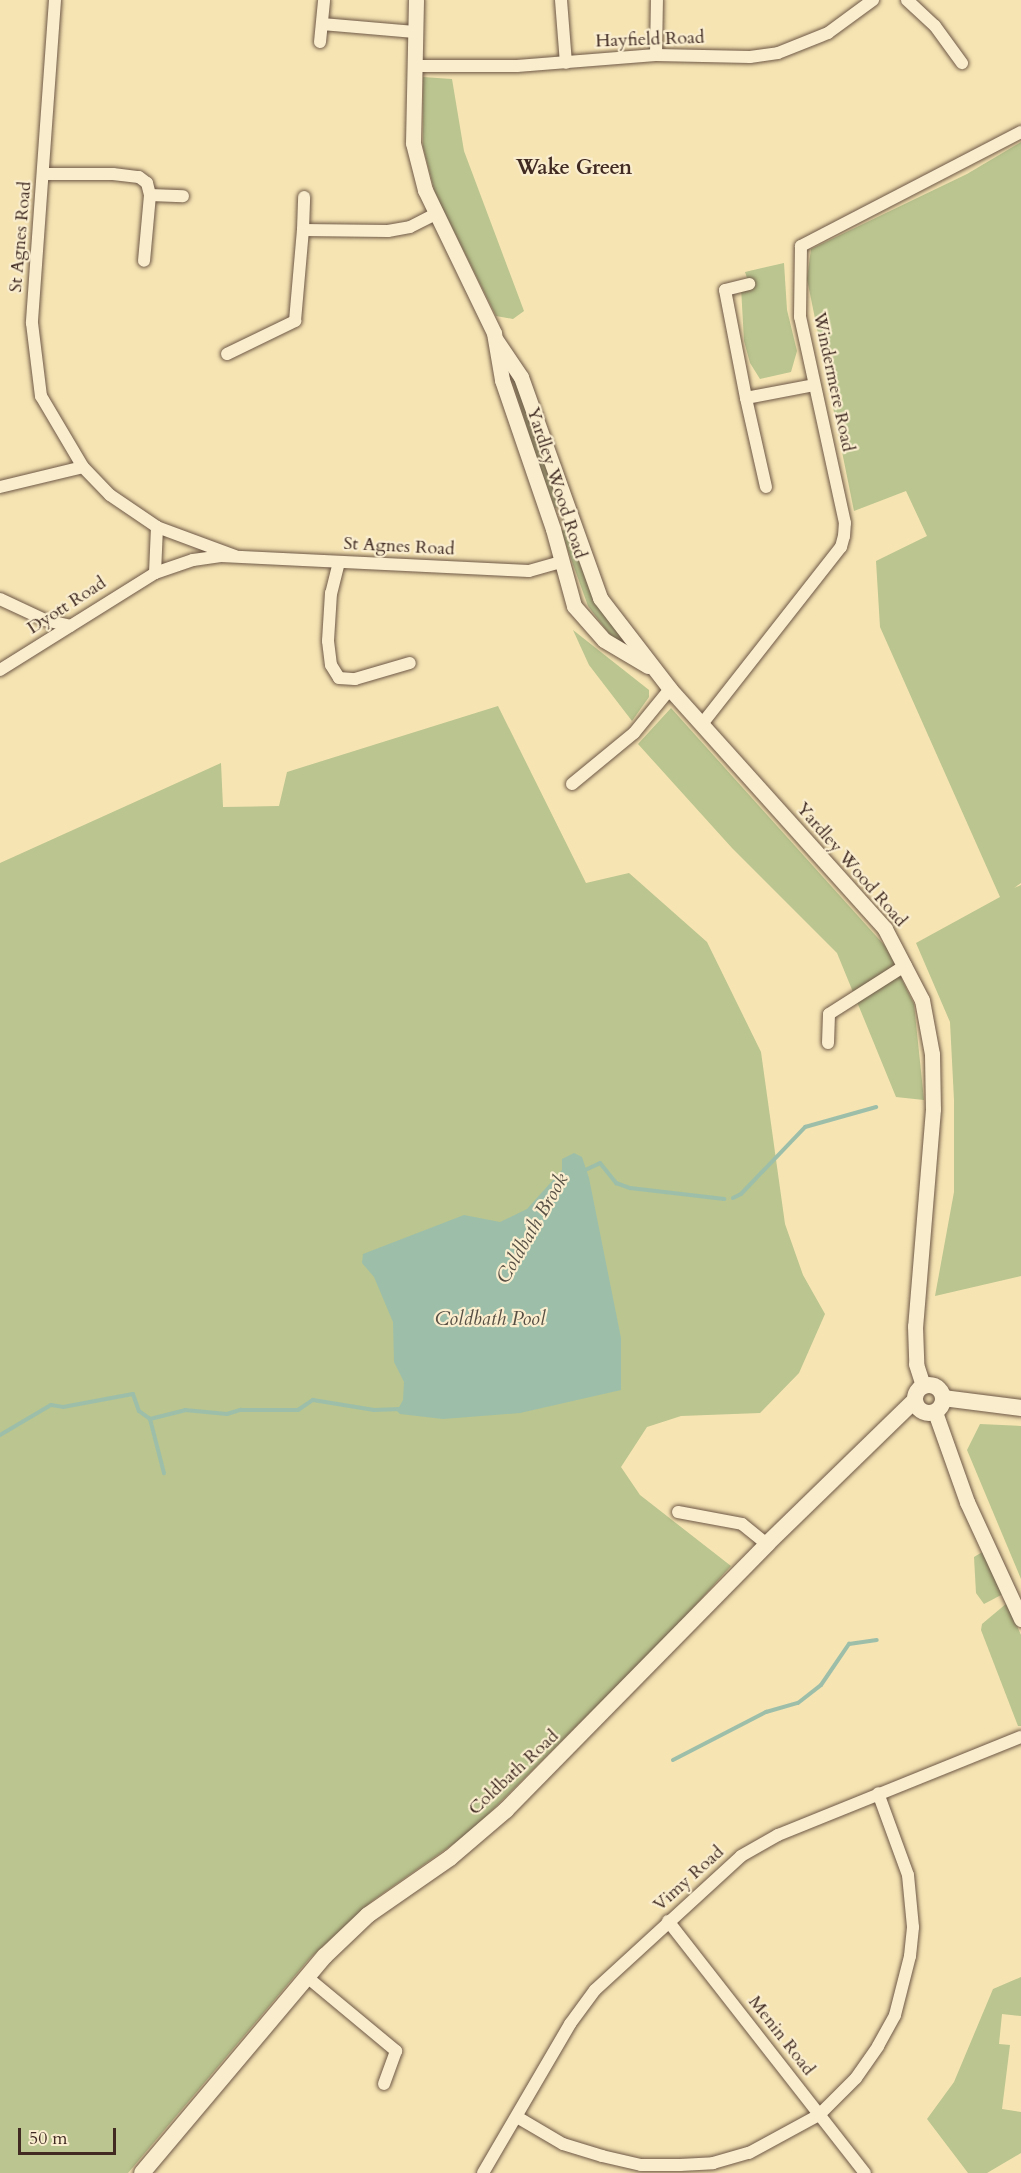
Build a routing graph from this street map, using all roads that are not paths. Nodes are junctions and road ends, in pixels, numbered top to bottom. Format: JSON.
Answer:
{"nodes":[{"id":1,"x":55,"y":0,"type":"edge"},
{"id":2,"x":416,"y":0,"type":"edge"},
{"id":3,"x":561,"y":0,"type":"edge"},
{"id":4,"x":657,"y":0,"type":"edge"},
{"id":5,"x":873,"y":0,"type":"edge"},
{"id":6,"x":907,"y":0,"type":"edge"},
{"id":7,"x":324,"y":1,"type":"edge"},
{"id":8,"x":322,"y":24,"type":"junction"},
{"id":9,"x":415,"y":32,"type":"junction"},
{"id":10,"x":320,"y":42,"type":"dead end"},
{"id":11,"x":656,"y":55,"type":"junction"},
{"id":12,"x":566,"y":63,"type":"junction"},
{"id":13,"x":962,"y":63,"type":"dead end"},
{"id":14,"x":414,"y":66,"type":"junction"},
{"id":15,"x":1021,"y":132,"type":"edge"},
{"id":16,"x":45,"y":174,"type":"junction"},
{"id":17,"x":150,"y":195,"type":"junction"},
{"id":18,"x":183,"y":196,"type":"dead end"},
{"id":19,"x":304,"y":197,"type":"dead end"},
{"id":20,"x":436,"y":214,"type":"junction"},
{"id":21,"x":303,"y":230,"type":"junction"},
{"id":22,"x":144,"y":261,"type":"dead end"},
{"id":23,"x":749,"y":284,"type":"dead end"},
{"id":24,"x":496,"y":340,"type":"junction"},
{"id":25,"x":227,"y":354,"type":"dead end"},
{"id":26,"x":814,"y":386,"type":"junction"},
{"id":27,"x":746,"y":398,"type":"junction"},
{"id":28,"x":83,"y":467,"type":"junction"},
{"id":29,"x":0,"y":487,"type":"edge"},
{"id":30,"x":766,"y":487,"type":"dead end"},
{"id":31,"x":574,"y":521,"type":"junction"},
{"id":32,"x":157,"y":527,"type":"junction"},
{"id":33,"x":553,"y":529,"type":"junction"},
{"id":34,"x":235,"y":556,"type":"junction"},
{"id":35,"x":339,"y":562,"type":"junction"},
{"id":36,"x":561,"y":562,"type":"junction"},
{"id":37,"x":155,"y":573,"type":"junction"},
{"id":38,"x":0,"y":599,"type":"edge"},
{"id":39,"x":70,"y":626,"type":"junction"},
{"id":40,"x":410,"y":663,"type":"dead end"},
{"id":41,"x":653,"y":669,"type":"junction"},
{"id":42,"x":0,"y":670,"type":"edge"},
{"id":43,"x":670,"y":689,"type":"junction"},
{"id":44,"x":702,"y":724,"type":"junction"},
{"id":45,"x":572,"y":784,"type":"dead end"},
{"id":46,"x":906,"y":964,"type":"junction"},
{"id":47,"x":828,"y":1043,"type":"dead end"},
{"id":48,"x":919,"y":1393,"type":"junction"},
{"id":49,"x":939,"y":1405,"type":"junction"},
{"id":50,"x":1021,"y":1408,"type":"edge"},
{"id":51,"x":678,"y":1512,"type":"dead end"},
{"id":52,"x":767,"y":1544,"type":"junction"},
{"id":53,"x":1021,"y":1619,"type":"edge"},
{"id":54,"x":1021,"y":1737,"type":"edge"},
{"id":55,"x":878,"y":1793,"type":"junction"},
{"id":56,"x":668,"y":1921,"type":"junction"},
{"id":57,"x":307,"y":1977,"type":"junction"},
{"id":58,"x":384,"y":2084,"type":"dead end"},
{"id":59,"x":819,"y":2115,"type":"junction"},
{"id":60,"x":517,"y":2117,"type":"junction"},
{"id":61,"x":142,"y":2173,"type":"edge"},
{"id":62,"x":483,"y":2173,"type":"edge"},
{"id":63,"x":864,"y":2173,"type":"edge"}],
"edges":[{"from":1,"to":16,"type":"street","name":"St Agnes Road"},
{"from":2,"to":9,"type":"street","name":"Yardley Wood Road"},
{"from":3,"to":12,"type":"street"},
{"from":4,"to":11,"type":"street"},
{"from":5,"to":11,"type":"street","name":"Hayfield Road"},
{"from":6,"to":13,"type":"street"},
{"from":7,"to":8,"type":"street"},
{"from":8,"to":9,"type":"street"},
{"from":8,"to":10,"type":"street"},
{"from":9,"to":14,"type":"street","name":"Yardley Wood Road"},
{"from":11,"to":12,"type":"street","name":"Hayfield Road"},
{"from":12,"to":14,"type":"street","name":"Hayfield Road"},
{"from":14,"to":20,"type":"street","name":"Yardley Wood Road"},
{"from":15,"to":26,"type":"street","name":"Windermere Road"},
{"from":16,"to":17,"type":"street"},
{"from":16,"to":28,"type":"street","name":"St Agnes Road"},
{"from":17,"to":18,"type":"street"},
{"from":17,"to":22,"type":"street"},
{"from":19,"to":21,"type":"street"},
{"from":20,"to":21,"type":"street"},
{"from":20,"to":24,"type":"street","name":"Yardley Wood Road"},
{"from":21,"to":25,"type":"street"},
{"from":23,"to":27,"type":"street"},
{"from":24,"to":31,"type":"street","name":"Yardley Wood Road"},
{"from":24,"to":33,"type":"street","name":"Yardley Wood Road"},
{"from":26,"to":27,"type":"street"},
{"from":26,"to":44,"type":"street","name":"Windermere Road"},
{"from":27,"to":30,"type":"street"},
{"from":28,"to":29,"type":"street"},
{"from":28,"to":32,"type":"street","name":"St Agnes Road"},
{"from":31,"to":33,"type":"street"},
{"from":31,"to":41,"type":"street","name":"Yardley Wood Road"},
{"from":32,"to":34,"type":"street","name":"St Agnes Road"},
{"from":32,"to":37,"type":"street"},
{"from":33,"to":36,"type":"street","name":"Yardley Wood Road"},
{"from":34,"to":35,"type":"street","name":"St Agnes Road"},
{"from":34,"to":37,"type":"street","name":"St Agnes Road"},
{"from":35,"to":36,"type":"street","name":"St Agnes Road"},
{"from":35,"to":40,"type":"street"},
{"from":36,"to":41,"type":"street","name":"Yardley Wood Road"},
{"from":37,"to":39,"type":"street","name":"Dyott Road"},
{"from":38,"to":39,"type":"street"},
{"from":39,"to":42,"type":"street","name":"Dyott Road"},
{"from":41,"to":43,"type":"street","name":"Yardley Wood Road"},
{"from":43,"to":44,"type":"street","name":"Yardley Wood Road"},
{"from":43,"to":45,"type":"street"},
{"from":44,"to":46,"type":"street","name":"Yardley Wood Road"},
{"from":46,"to":47,"type":"street"},
{"from":46,"to":48,"type":"street","name":"Yardley Wood Road"},
{"from":48,"to":49,"type":"main road"},
{"from":48,"to":49,"type":"main road"},
{"from":48,"to":52,"type":"main road","name":"Coldbath Road"},
{"from":49,"to":50,"type":"main road"},
{"from":49,"to":53,"type":"street"},
{"from":51,"to":52,"type":"street"},
{"from":52,"to":57,"type":"main road","name":"Coldbath Road"},
{"from":54,"to":55,"type":"street","name":"Vimy Road"},
{"from":55,"to":56,"type":"street","name":"Vimy Road"},
{"from":55,"to":59,"type":"street"},
{"from":56,"to":59,"type":"street","name":"Menin Road"},
{"from":56,"to":60,"type":"street","name":"Vimy Road"},
{"from":57,"to":58,"type":"street"},
{"from":57,"to":61,"type":"main road","name":"Coldbath Road"},
{"from":59,"to":60,"type":"street"},
{"from":59,"to":63,"type":"street","name":"Menin Road"},
{"from":60,"to":62,"type":"street","name":"Vimy Road"}]}
